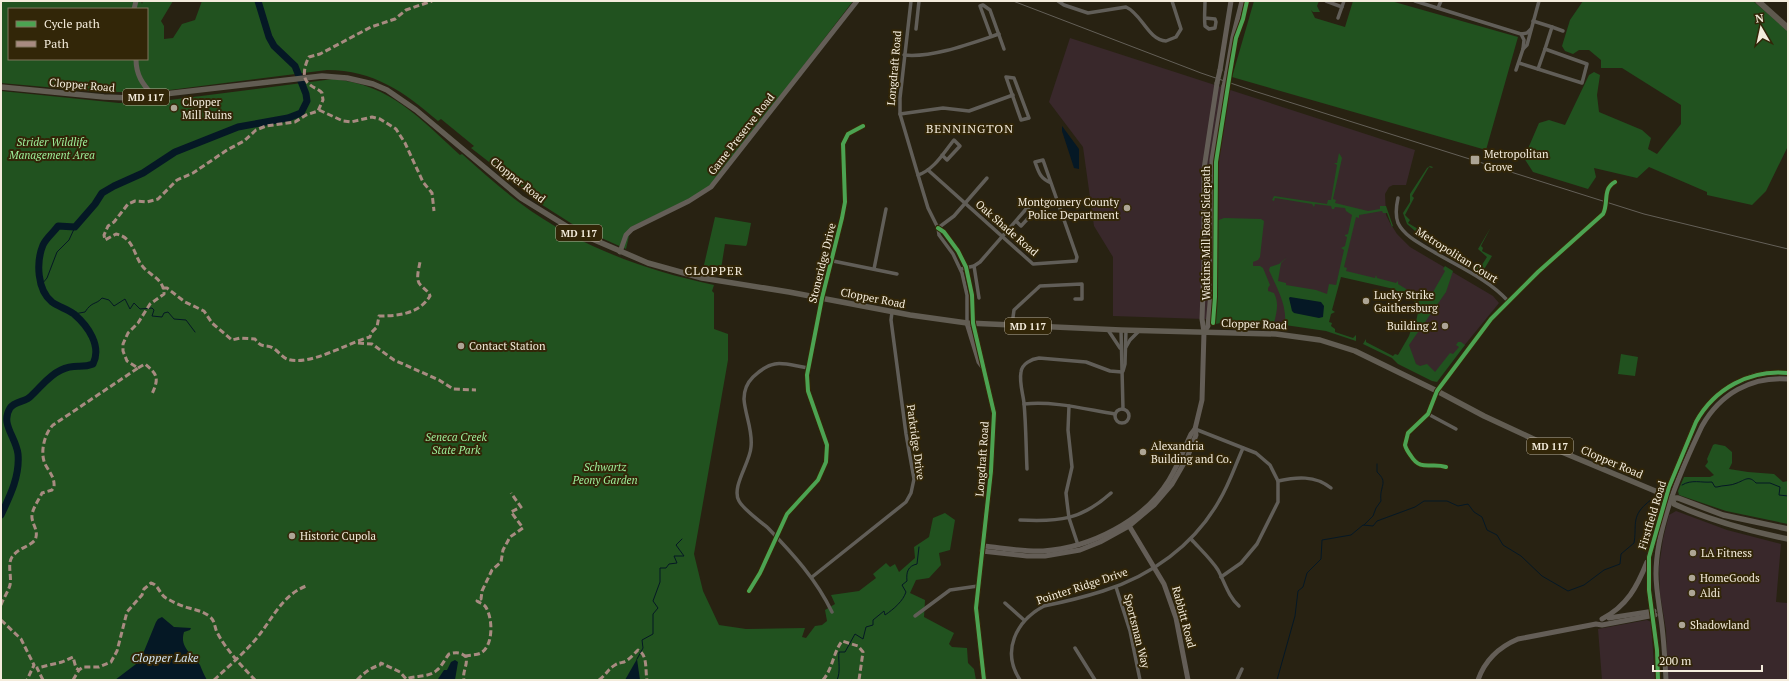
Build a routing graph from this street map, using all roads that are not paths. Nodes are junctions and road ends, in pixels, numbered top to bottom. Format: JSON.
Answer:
{"nodes":[{"id":1,"x":857,"y":1,"type":"edge"},
{"id":2,"x":911,"y":1,"type":"edge"},
{"id":3,"x":919,"y":1,"type":"edge"},
{"id":4,"x":1058,"y":1,"type":"edge"},
{"id":5,"x":1172,"y":1,"type":"edge"},
{"id":6,"x":1206,"y":1,"type":"edge"},
{"id":7,"x":1231,"y":1,"type":"edge"},
{"id":8,"x":1242,"y":1,"type":"edge"},
{"id":9,"x":1326,"y":1,"type":"edge"},
{"id":10,"x":1344,"y":1,"type":"edge"},
{"id":11,"x":1415,"y":1,"type":"edge"},
{"id":12,"x":1441,"y":1,"type":"edge"},
{"id":13,"x":1539,"y":1,"type":"edge"},
{"id":14,"x":1758,"y":1,"type":"edge"},
{"id":15,"x":1342,"y":7,"type":"junction"},
{"id":16,"x":1438,"y":8,"type":"junction"},
{"id":17,"x":1204,"y":18,"type":"dead end"},
{"id":18,"x":1338,"y":18,"type":"dead end"},
{"id":19,"x":1533,"y":21,"type":"junction"},
{"id":20,"x":1552,"y":27,"type":"junction"},
{"id":21,"x":1531,"y":28,"type":"junction"},
{"id":22,"x":1788,"y":28,"type":"edge"},
{"id":23,"x":916,"y":29,"type":"dead end"},
{"id":24,"x":1563,"y":31,"type":"dead end"},
{"id":25,"x":999,"y":34,"type":"junction"},
{"id":26,"x":1521,"y":34,"type":"junction"},
{"id":27,"x":991,"y":36,"type":"junction"},
{"id":28,"x":1004,"y":49,"type":"dead end"},
{"id":29,"x":1523,"y":49,"type":"junction"},
{"id":30,"x":1545,"y":49,"type":"junction"},
{"id":31,"x":904,"y":55,"type":"junction"},
{"id":32,"x":136,"y":60,"type":"edge"},
{"id":33,"x":1519,"y":63,"type":"junction"},
{"id":34,"x":1538,"y":69,"type":"junction"},
{"id":35,"x":1516,"y":70,"type":"dead end"},
{"id":36,"x":1,"y":87,"type":"edge"},
{"id":37,"x":1013,"y":95,"type":"junction"},
{"id":38,"x":154,"y":96,"type":"junction"},
{"id":39,"x":900,"y":114,"type":"junction"},
{"id":40,"x":863,"y":126,"type":"dead end"},
{"id":41,"x":942,"y":155,"type":"junction"},
{"id":42,"x":928,"y":170,"type":"junction"},
{"id":43,"x":918,"y":175,"type":"junction"},
{"id":44,"x":987,"y":178,"type":"dead end"},
{"id":45,"x":1615,"y":182,"type":"dead end"},
{"id":46,"x":1051,"y":183,"type":"junction"},
{"id":47,"x":1398,"y":198,"type":"dead end"},
{"id":48,"x":966,"y":204,"type":"junction"},
{"id":49,"x":886,"y":209,"type":"dead end"},
{"id":50,"x":1016,"y":221,"type":"junction"},
{"id":51,"x":938,"y":228,"type":"junction"},
{"id":52,"x":1001,"y":237,"type":"junction"},
{"id":53,"x":620,"y":252,"type":"junction"},
{"id":54,"x":833,"y":261,"type":"junction"},
{"id":55,"x":974,"y":266,"type":"junction"},
{"id":56,"x":966,"y":267,"type":"junction"},
{"id":57,"x":874,"y":269,"type":"junction"},
{"id":58,"x":961,"y":269,"type":"junction"},
{"id":59,"x":897,"y":274,"type":"dead end"},
{"id":60,"x":822,"y":298,"type":"junction"},
{"id":61,"x":979,"y":298,"type":"dead end"},
{"id":62,"x":1075,"y":299,"type":"dead end"},
{"id":63,"x":1508,"y":302,"type":"junction"},
{"id":64,"x":892,"y":312,"type":"junction"},
{"id":65,"x":970,"y":323,"type":"junction"},
{"id":66,"x":1012,"y":325,"type":"junction"},
{"id":67,"x":1107,"y":329,"type":"junction"},
{"id":68,"x":1124,"y":330,"type":"junction"},
{"id":69,"x":1140,"y":330,"type":"junction"},
{"id":70,"x":1204,"y":332,"type":"junction"},
{"id":71,"x":1126,"y":348,"type":"junction"},
{"id":72,"x":1121,"y":349,"type":"junction"},
{"id":73,"x":808,"y":368,"type":"junction"},
{"id":74,"x":1122,"y":372,"type":"junction"},
{"id":75,"x":1788,"y":373,"type":"edge"},
{"id":76,"x":1788,"y":380,"type":"edge"},
{"id":77,"x":1437,"y":391,"type":"junction"},
{"id":78,"x":1024,"y":404,"type":"junction"},
{"id":79,"x":1070,"y":406,"type":"junction"},
{"id":80,"x":1123,"y":408,"type":"junction"},
{"id":81,"x":1115,"y":414,"type":"junction"},
{"id":82,"x":1428,"y":414,"type":"junction"},
{"id":83,"x":1195,"y":429,"type":"junction"},
{"id":84,"x":1456,"y":429,"type":"dead end"},
{"id":85,"x":1242,"y":448,"type":"junction"},
{"id":86,"x":1446,"y":467,"type":"dead end"},
{"id":87,"x":1027,"y":468,"type":"dead end"},
{"id":88,"x":1278,"y":481,"type":"junction"},
{"id":89,"x":1331,"y":488,"type":"dead end"},
{"id":90,"x":1111,"y":493,"type":"dead end"},
{"id":91,"x":1666,"y":496,"type":"junction"},
{"id":92,"x":1672,"y":498,"type":"junction"},
{"id":93,"x":1069,"y":518,"type":"junction"},
{"id":94,"x":1020,"y":520,"type":"dead end"},
{"id":95,"x":1128,"y":524,"type":"junction"},
{"id":96,"x":1762,"y":524,"type":"junction"},
{"id":97,"x":1730,"y":525,"type":"junction"},
{"id":98,"x":1786,"y":528,"type":"edge"},
{"id":99,"x":776,"y":537,"type":"junction"},
{"id":100,"x":1191,"y":539,"type":"junction"},
{"id":101,"x":1788,"y":539,"type":"edge"},
{"id":102,"x":1078,"y":545,"type":"junction"},
{"id":103,"x":982,"y":548,"type":"junction"},
{"id":104,"x":1649,"y":557,"type":"junction"},
{"id":105,"x":1156,"y":567,"type":"junction"},
{"id":106,"x":812,"y":577,"type":"junction"},
{"id":107,"x":1221,"y":577,"type":"junction"},
{"id":108,"x":978,"y":586,"type":"junction"},
{"id":109,"x":1116,"y":587,"type":"junction"},
{"id":110,"x":749,"y":591,"type":"dead end"},
{"id":111,"x":1005,"y":603,"type":"dead end"},
{"id":112,"x":1239,"y":606,"type":"dead end"},
{"id":113,"x":832,"y":612,"type":"dead end"},
{"id":114,"x":1660,"y":612,"type":"junction"},
{"id":115,"x":1652,"y":613,"type":"junction"},
{"id":116,"x":915,"y":616,"type":"dead end"},
{"id":117,"x":1602,"y":619,"type":"junction"},
{"id":118,"x":1024,"y":620,"type":"junction"},
{"id":119,"x":1596,"y":624,"type":"junction"},
{"id":120,"x":1075,"y":648,"type":"dead end"},
{"id":121,"x":1242,"y":669,"type":"dead end"},
{"id":122,"x":984,"y":680,"type":"edge"},
{"id":123,"x":1020,"y":680,"type":"edge"},
{"id":124,"x":1095,"y":680,"type":"edge"},
{"id":125,"x":1140,"y":680,"type":"edge"},
{"id":126,"x":1188,"y":680,"type":"edge"},
{"id":127,"x":1237,"y":680,"type":"edge"},
{"id":128,"x":1478,"y":680,"type":"edge"},
{"id":129,"x":1658,"y":680,"type":"edge"},
{"id":130,"x":1666,"y":680,"type":"edge"}],
"edges":[{"from":1,"to":53,"type":"street","name":"Game Preserve Road"},
{"from":2,"to":31,"type":"street","name":"Longdraft Road"},
{"from":3,"to":23,"type":"street"},
{"from":4,"to":5,"type":"street"},
{"from":6,"to":17,"type":"street"},
{"from":7,"to":70,"type":"street","bridge":true},
{"from":8,"to":70,"type":"street","bridge":true},
{"from":9,"to":15,"type":"street"},
{"from":10,"to":15,"type":"street"},
{"from":11,"to":16,"type":"street"},
{"from":12,"to":16,"type":"street"},
{"from":13,"to":19,"type":"street"},
{"from":14,"to":22,"type":"highway"},
{"from":15,"to":18,"type":"street"},
{"from":16,"to":26,"type":"street"},
{"from":19,"to":20,"type":"street"},
{"from":19,"to":21,"type":"street"},
{"from":20,"to":24,"type":"street"},
{"from":20,"to":30,"type":"street"},
{"from":21,"to":26,"type":"street"},
{"from":21,"to":29,"type":"street"},
{"from":25,"to":27,"type":"street"},
{"from":25,"to":27,"type":"street"},
{"from":25,"to":28,"type":"street"},
{"from":26,"to":29,"type":"street"},
{"from":27,"to":31,"type":"street"},
{"from":29,"to":33,"type":"street"},
{"from":30,"to":34,"type":"street"},
{"from":30,"to":34,"type":"street"},
{"from":31,"to":39,"type":"street","name":"Longdraft Road"},
{"from":32,"to":38,"type":"street"},
{"from":33,"to":34,"type":"street"},
{"from":33,"to":35,"type":"street"},
{"from":36,"to":38,"type":"main road","name":"Clopper Road","number":"MD 117"},
{"from":37,"to":37,"type":"street"},
{"from":37,"to":39,"type":"street"},
{"from":38,"to":53,"type":"main road","name":"Clopper Road","number":"MD 117"},
{"from":39,"to":43,"type":"street","name":"Longdraft Road"},
{"from":40,"to":54,"type":"street","name":"Stoneridge Drive"},
{"from":41,"to":41,"type":"street"},
{"from":41,"to":42,"type":"street"},
{"from":42,"to":43,"type":"street"},
{"from":42,"to":48,"type":"street","name":"Oak Shade Road"},
{"from":43,"to":51,"type":"street","name":"Longdraft Road"},
{"from":44,"to":48,"type":"street"},
{"from":45,"to":63,"type":"street"},
{"from":46,"to":46,"type":"street","name":"Oak Shade Road"},
{"from":46,"to":52,"type":"street","name":"Oak Shade Road"},
{"from":47,"to":63,"type":"street","name":"Metropolitan Court"},
{"from":48,"to":51,"type":"street"},
{"from":48,"to":52,"type":"street","name":"Oak Shade Road"},
{"from":49,"to":57,"type":"street"},
{"from":50,"to":50,"type":"street"},
{"from":50,"to":52,"type":"street"},
{"from":51,"to":56,"type":"street","name":"Longdraft Road"},
{"from":51,"to":58,"type":"street","name":"Longdraft Road"},
{"from":52,"to":55,"type":"street"},
{"from":53,"to":60,"type":"main road","name":"Clopper Road","number":"MD 117"},
{"from":54,"to":57,"type":"street"},
{"from":54,"to":60,"type":"street","name":"Stoneridge Drive"},
{"from":55,"to":56,"type":"street"},
{"from":55,"to":61,"type":"street"},
{"from":56,"to":58,"type":"street"},
{"from":56,"to":65,"type":"street","name":"Longdraft Road"},
{"from":57,"to":59,"type":"street"},
{"from":58,"to":65,"type":"street","name":"Longdraft Road"},
{"from":60,"to":64,"type":"main road","name":"Clopper Road","number":"MD 117"},
{"from":60,"to":73,"type":"street","name":"Stoneridge Drive"},
{"from":62,"to":66,"type":"street"},
{"from":63,"to":77,"type":"street"},
{"from":64,"to":65,"type":"main road","name":"Clopper Road","number":"MD 117"},
{"from":64,"to":106,"type":"street","name":"Parkridge Drive"},
{"from":65,"to":66,"type":"main road","name":"Clopper Road","number":"MD 117"},
{"from":65,"to":103,"type":"street","name":"Longdraft Road"},
{"from":66,"to":67,"type":"main road","name":"Clopper Road","number":"MD 117"},
{"from":67,"to":68,"type":"main road","name":"Clopper Road","number":"MD 117"},
{"from":67,"to":72,"type":"street"},
{"from":68,"to":69,"type":"main road","name":"Clopper Road","number":"MD 117"},
{"from":68,"to":71,"type":"street"},
{"from":68,"to":72,"type":"street"},
{"from":69,"to":70,"type":"main road","name":"Clopper Road","number":"MD 117"},
{"from":69,"to":71,"type":"street"},
{"from":70,"to":77,"type":"main road","name":"Clopper Road","number":"MD 117"},
{"from":70,"to":83,"type":"street"},
{"from":71,"to":74,"type":"street"},
{"from":72,"to":74,"type":"street"},
{"from":73,"to":99,"type":"street","name":"Stoneridge Drive"},
{"from":73,"to":99,"type":"street"},
{"from":74,"to":78,"type":"street"},
{"from":74,"to":80,"type":"street"},
{"from":75,"to":91,"type":"street","name":"Firstfield Road"},
{"from":76,"to":92,"type":"street","name":"Firstfield Road"},
{"from":77,"to":82,"type":"street"},
{"from":77,"to":91,"type":"main road","name":"Clopper Road","number":"MD 117"},
{"from":78,"to":79,"type":"street"},
{"from":78,"to":87,"type":"street"},
{"from":79,"to":81,"type":"street"},
{"from":79,"to":93,"type":"street"},
{"from":80,"to":81,"type":"street"},
{"from":80,"to":81,"type":"street"},
{"from":82,"to":84,"type":"street"},
{"from":82,"to":86,"type":"street"},
{"from":83,"to":85,"type":"street"},
{"from":83,"to":95,"type":"street"},
{"from":85,"to":88,"type":"street"},
{"from":85,"to":100,"type":"street","name":"Pointer Ridge Drive"},
{"from":88,"to":89,"type":"street"},
{"from":88,"to":107,"type":"street"},
{"from":90,"to":93,"type":"street"},
{"from":91,"to":92,"type":"main road","name":"Clopper Road","number":"MD 117"},
{"from":91,"to":104,"type":"street","name":"Firstfield Road"},
{"from":92,"to":96,"type":"main road","name":"Clopper Road","number":"MD 117"},
{"from":92,"to":97,"type":"main road","name":"Clopper Road","number":"MD 117"},
{"from":92,"to":114,"type":"street","name":"Firstfield Road"},
{"from":93,"to":94,"type":"street"},
{"from":93,"to":102,"type":"street"},
{"from":95,"to":102,"type":"street"},
{"from":95,"to":103,"type":"street"},
{"from":95,"to":105,"type":"street","name":"Rabbitt Road"},
{"from":96,"to":97,"type":"main road"},
{"from":96,"to":98,"type":"main road","name":"Clopper Road","number":"MD 117"},
{"from":97,"to":101,"type":"main road","name":"Clopper Road","number":"MD 117"},
{"from":99,"to":106,"type":"street"},
{"from":99,"to":110,"type":"street","name":"Stoneridge Drive"},
{"from":100,"to":105,"type":"street","name":"Pointer Ridge Drive"},
{"from":100,"to":107,"type":"street"},
{"from":102,"to":103,"type":"street"},
{"from":103,"to":108,"type":"street","name":"Longdraft Road"},
{"from":104,"to":115,"type":"street","name":"Firstfield Road"},
{"from":104,"to":117,"type":"street"},
{"from":105,"to":109,"type":"street","name":"Pointer Ridge Drive"},
{"from":105,"to":126,"type":"street","name":"Rabbitt Road"},
{"from":106,"to":113,"type":"street"},
{"from":107,"to":112,"type":"street"},
{"from":108,"to":116,"type":"street"},
{"from":108,"to":122,"type":"street","name":"Longdraft Road"},
{"from":109,"to":118,"type":"street","name":"Pointer Ridge Drive"},
{"from":109,"to":125,"type":"street","name":"Sportsman Way"},
{"from":111,"to":118,"type":"street"},
{"from":114,"to":115,"type":"street"},
{"from":114,"to":130,"type":"street","name":"Firstfield Road"},
{"from":115,"to":117,"type":"street"},
{"from":115,"to":119,"type":"street"},
{"from":115,"to":129,"type":"street","name":"Firstfield Road"},
{"from":117,"to":119,"type":"street"},
{"from":118,"to":123,"type":"street","name":"Pointer Ridge Drive"},
{"from":119,"to":128,"type":"street"},
{"from":120,"to":124,"type":"street"},
{"from":121,"to":127,"type":"street"}]}
